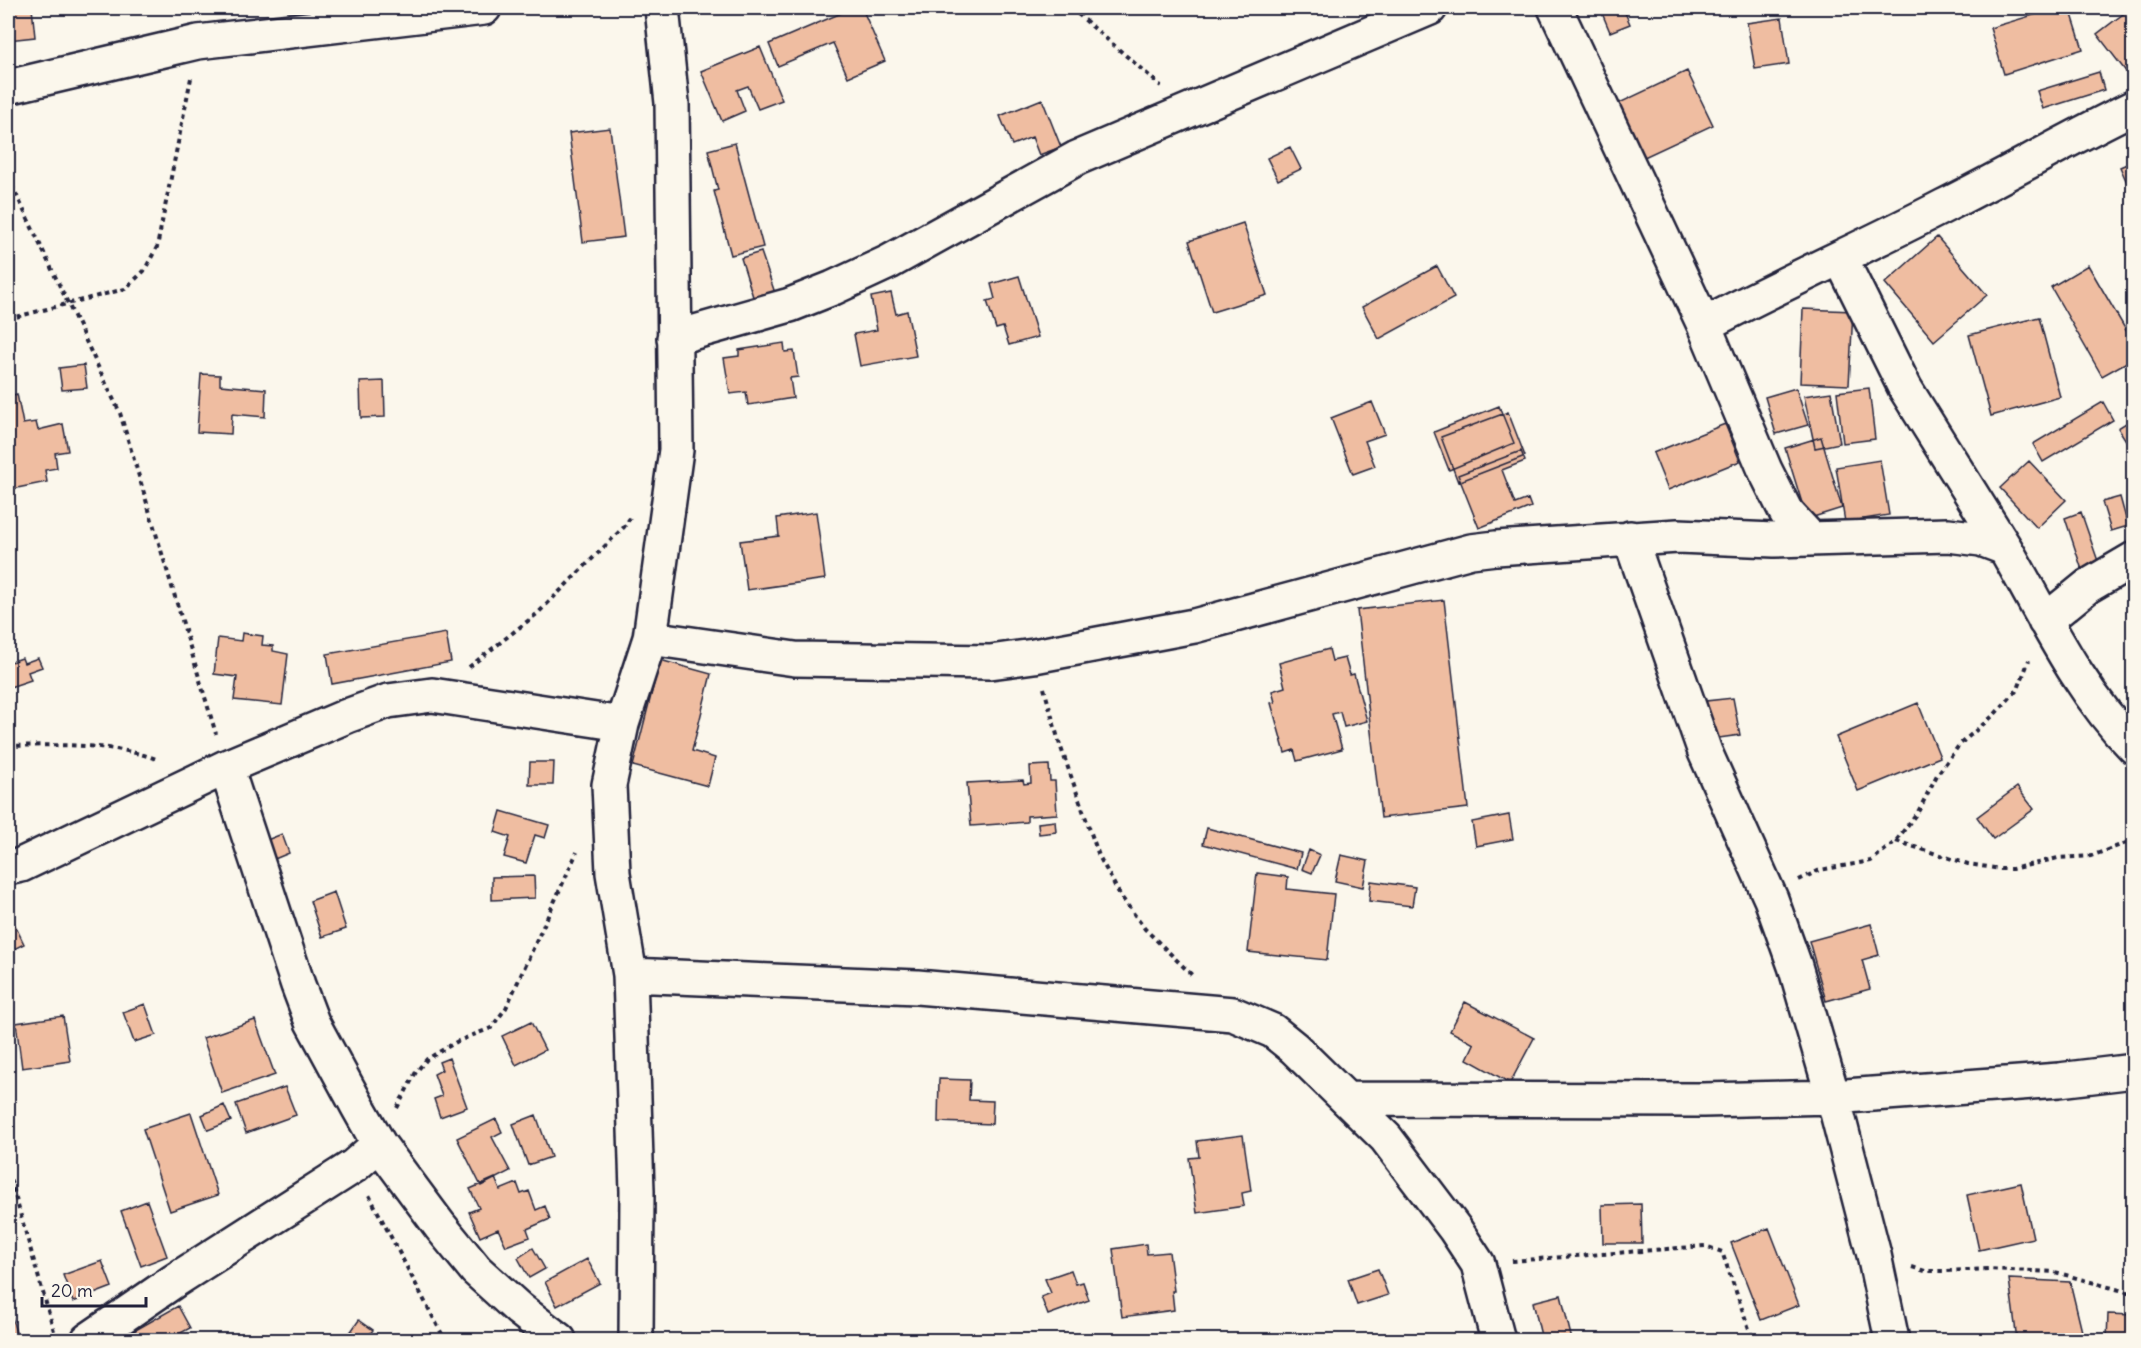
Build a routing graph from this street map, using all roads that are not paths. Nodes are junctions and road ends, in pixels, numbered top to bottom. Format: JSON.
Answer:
{"nodes":[{"id":1,"x":484,"y":8,"type":"edge"},
{"id":2,"x":662,"y":8,"type":"edge"},
{"id":3,"x":1430,"y":8,"type":"edge"},
{"id":4,"x":1555,"y":8,"type":"edge"},
{"id":5,"x":1377,"y":17,"type":"edge"},
{"id":6,"x":8,"y":87,"type":"edge"},
{"id":7,"x":2133,"y":107,"type":"edge"},
{"id":8,"x":1841,"y":258,"type":"junction"},
{"id":9,"x":1704,"y":325,"type":"junction"},
{"id":10,"x":674,"y":338,"type":"junction"},
{"id":11,"x":1630,"y":538,"type":"junction"},
{"id":12,"x":1811,"y":539,"type":"junction"},
{"id":13,"x":2004,"y":548,"type":"junction"},
{"id":14,"x":2133,"y":559,"type":"edge"},
{"id":15,"x":2044,"y":621,"type":"junction"},
{"id":16,"x":650,"y":638,"type":"junction"},
{"id":17,"x":622,"y":724,"type":"junction"},
{"id":18,"x":2133,"y":747,"type":"edge"},
{"id":19,"x":215,"y":772,"type":"junction"},
{"id":20,"x":8,"y":868,"type":"edge"},
{"id":21,"x":630,"y":975,"type":"junction"},
{"id":22,"x":2133,"y":1071,"type":"edge"},
{"id":23,"x":1833,"y":1096,"type":"junction"},
{"id":24,"x":1348,"y":1100,"type":"junction"},
{"id":25,"x":379,"y":1144,"type":"junction"},
{"id":26,"x":88,"y":1341,"type":"edge"},
{"id":27,"x":559,"y":1341,"type":"edge"},
{"id":28,"x":636,"y":1341,"type":"edge"},
{"id":29,"x":1498,"y":1341,"type":"edge"},
{"id":30,"x":1892,"y":1341,"type":"edge"}],
"edges":[{"from":1,"to":6,"type":"street"},
{"from":2,"to":10,"type":"street"},
{"from":3,"to":5,"type":"street"},
{"from":4,"to":9,"type":"street"},
{"from":5,"to":10,"type":"street"},
{"from":7,"to":8,"type":"street"},
{"from":8,"to":9,"type":"street"},
{"from":8,"to":13,"type":"street"},
{"from":9,"to":12,"type":"street"},
{"from":10,"to":16,"type":"street"},
{"from":11,"to":12,"type":"street"},
{"from":11,"to":16,"type":"street"},
{"from":11,"to":23,"type":"street"},
{"from":12,"to":13,"type":"street"},
{"from":13,"to":15,"type":"street"},
{"from":14,"to":15,"type":"street"},
{"from":15,"to":18,"type":"street"},
{"from":16,"to":17,"type":"street"},
{"from":17,"to":19,"type":"street"},
{"from":17,"to":21,"type":"street"},
{"from":19,"to":20,"type":"street"},
{"from":19,"to":25,"type":"street"},
{"from":21,"to":24,"type":"street"},
{"from":21,"to":28,"type":"street"},
{"from":22,"to":23,"type":"street"},
{"from":23,"to":24,"type":"street"},
{"from":23,"to":30,"type":"street"},
{"from":24,"to":29,"type":"street"},
{"from":25,"to":26,"type":"street"},
{"from":25,"to":27,"type":"street"}]}
